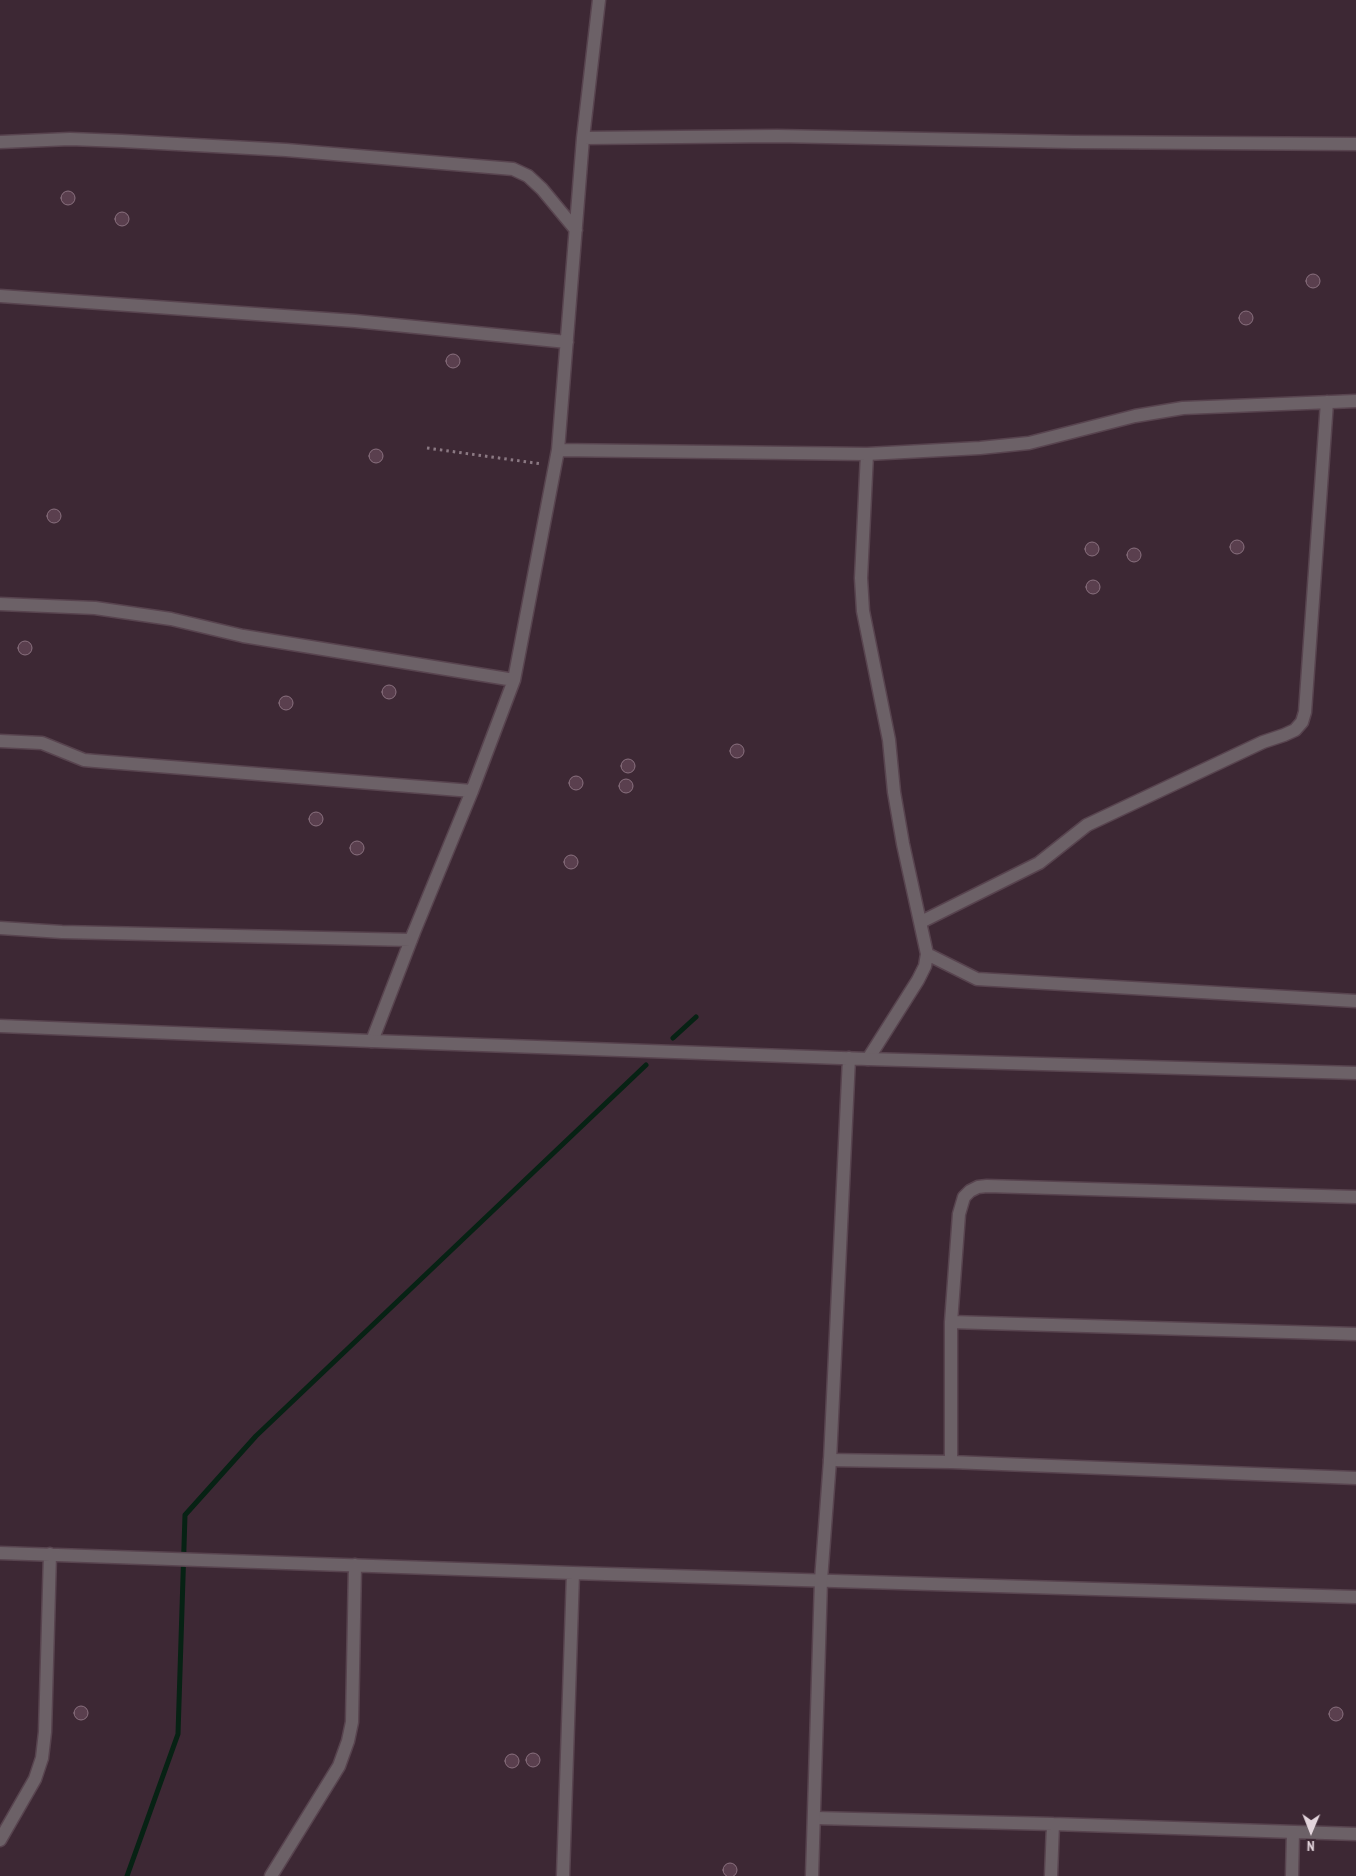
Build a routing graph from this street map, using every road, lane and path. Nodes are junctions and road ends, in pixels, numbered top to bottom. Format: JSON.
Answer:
{"nodes":[{"id":1,"x":599,"y":0,"type":"edge"},
{"id":2,"x":583,"y":138,"type":"junction"},
{"id":3,"x":0,"y":142,"type":"edge"},
{"id":4,"x":1356,"y":144,"type":"edge"},
{"id":5,"x":576,"y":230,"type":"junction"},
{"id":6,"x":0,"y":296,"type":"edge"},
{"id":7,"x":568,"y":342,"type":"junction"},
{"id":8,"x":1356,"y":401,"type":"edge"},
{"id":9,"x":1327,"y":402,"type":"junction"},
{"id":10,"x":427,"y":448,"type":"dead end"},
{"id":11,"x":558,"y":450,"type":"junction"},
{"id":12,"x":867,"y":454,"type":"junction"},
{"id":13,"x":555,"y":466,"type":"junction"},
{"id":14,"x":0,"y":604,"type":"edge"},
{"id":15,"x":514,"y":680,"type":"junction"},
{"id":16,"x":0,"y":741,"type":"edge"},
{"id":17,"x":472,"y":792,"type":"junction"},
{"id":18,"x":921,"y":922,"type":"junction"},
{"id":19,"x":0,"y":928,"type":"edge"},
{"id":20,"x":410,"y":940,"type":"junction"},
{"id":21,"x":927,"y":954,"type":"junction"},
{"id":22,"x":1356,"y":1002,"type":"edge"},
{"id":23,"x":0,"y":1026,"type":"edge"},
{"id":24,"x":372,"y":1041,"type":"junction"},
{"id":25,"x":848,"y":1058,"type":"junction"},
{"id":26,"x":868,"y":1059,"type":"junction"},
{"id":27,"x":1356,"y":1073,"type":"edge"},
{"id":28,"x":1356,"y":1196,"type":"edge"},
{"id":29,"x":951,"y":1322,"type":"junction"},
{"id":30,"x":1356,"y":1334,"type":"edge"},
{"id":31,"x":830,"y":1460,"type":"junction"},
{"id":32,"x":951,"y":1462,"type":"junction"},
{"id":33,"x":1356,"y":1478,"type":"edge"},
{"id":34,"x":0,"y":1553,"type":"edge"},
{"id":35,"x":50,"y":1554,"type":"junction"},
{"id":36,"x":355,"y":1565,"type":"junction"},
{"id":37,"x":574,"y":1573,"type":"junction"},
{"id":38,"x":821,"y":1580,"type":"junction"},
{"id":39,"x":1356,"y":1597,"type":"edge"},
{"id":40,"x":815,"y":1818,"type":"junction"},
{"id":41,"x":1053,"y":1824,"type":"junction"},
{"id":42,"x":1293,"y":1832,"type":"junction"},
{"id":43,"x":1356,"y":1834,"type":"edge"},
{"id":44,"x":0,"y":1840,"type":"edge"},
{"id":45,"x":271,"y":1876,"type":"edge"},
{"id":46,"x":563,"y":1876,"type":"edge"},
{"id":47,"x":812,"y":1876,"type":"edge"},
{"id":48,"x":1051,"y":1876,"type":"edge"},
{"id":49,"x":1292,"y":1876,"type":"edge"}],
"edges":[{"from":1,"to":2,"type":"street"},
{"from":2,"to":4,"type":"street"},
{"from":2,"to":5,"type":"street"},
{"from":3,"to":5,"type":"street"},
{"from":5,"to":7,"type":"street"},
{"from":6,"to":7,"type":"street"},
{"from":7,"to":11,"type":"street"},
{"from":8,"to":9,"type":"street"},
{"from":9,"to":12,"type":"street"},
{"from":9,"to":18,"type":"street"},
{"from":10,"to":13,"type":"path"},
{"from":11,"to":12,"type":"street"},
{"from":11,"to":13,"type":"street"},
{"from":12,"to":18,"type":"street"},
{"from":13,"to":15,"type":"street"},
{"from":14,"to":15,"type":"street"},
{"from":15,"to":17,"type":"street"},
{"from":16,"to":17,"type":"street"},
{"from":17,"to":20,"type":"street"},
{"from":18,"to":21,"type":"street"},
{"from":19,"to":20,"type":"street"},
{"from":20,"to":24,"type":"street"},
{"from":21,"to":22,"type":"street"},
{"from":21,"to":26,"type":"street"},
{"from":23,"to":24,"type":"street"},
{"from":24,"to":25,"type":"street"},
{"from":25,"to":26,"type":"street"},
{"from":25,"to":31,"type":"street"},
{"from":26,"to":27,"type":"street"},
{"from":28,"to":29,"type":"street"},
{"from":29,"to":30,"type":"street"},
{"from":29,"to":32,"type":"street"},
{"from":31,"to":32,"type":"street"},
{"from":31,"to":38,"type":"street"},
{"from":32,"to":33,"type":"street"},
{"from":34,"to":35,"type":"street"},
{"from":35,"to":36,"type":"street"},
{"from":35,"to":44,"type":"street"},
{"from":36,"to":37,"type":"street"},
{"from":36,"to":45,"type":"street"},
{"from":37,"to":38,"type":"street"},
{"from":37,"to":46,"type":"street"},
{"from":38,"to":39,"type":"street"},
{"from":38,"to":40,"type":"street"},
{"from":40,"to":41,"type":"street"},
{"from":40,"to":47,"type":"street"},
{"from":41,"to":42,"type":"street"},
{"from":41,"to":48,"type":"street"},
{"from":42,"to":43,"type":"street"},
{"from":42,"to":49,"type":"street"}]}
